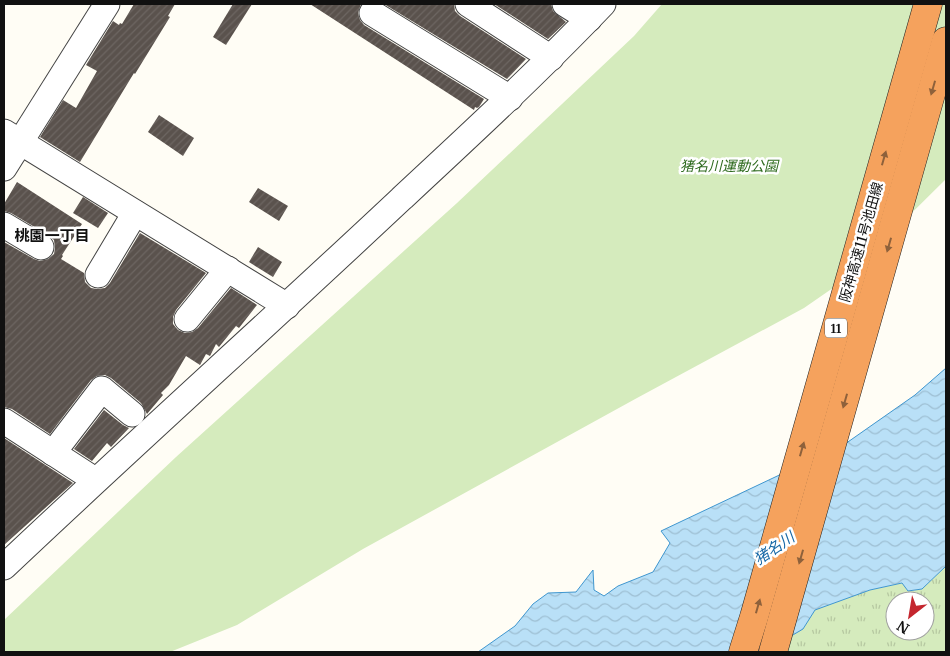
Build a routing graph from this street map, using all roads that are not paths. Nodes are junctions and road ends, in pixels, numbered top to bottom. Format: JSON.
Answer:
{"nodes":[{"id":1,"x":107,"y":4,"type":"edge"},
{"id":2,"x":468,"y":4,"type":"edge"},
{"id":3,"x":565,"y":4,"type":"edge"},
{"id":4,"x":928,"y":4,"type":"edge"},
{"id":5,"x":596,"y":11,"type":"edge"},
{"id":6,"x":372,"y":13,"type":"dead end"},
{"id":7,"x":946,"y":41,"type":"edge"},
{"id":8,"x":550,"y":58,"type":"junction"},
{"id":9,"x":510,"y":98,"type":"junction"},
{"id":10,"x":12,"y":137,"type":"edge"},
{"id":11,"x":4,"y":168,"type":"edge"},
{"id":12,"x":135,"y":212,"type":"junction"},
{"id":13,"x":4,"y":225,"type":"edge"},
{"id":14,"x":41,"y":247,"type":"dead end"},
{"id":15,"x":228,"y":269,"type":"junction"},
{"id":16,"x":98,"y":275,"type":"dead end"},
{"id":17,"x":288,"y":306,"type":"junction"},
{"id":18,"x":187,"y":319,"type":"dead end"},
{"id":19,"x":132,"y":414,"type":"dead end"},
{"id":20,"x":4,"y":421,"type":"edge"},
{"id":21,"x":53,"y":454,"type":"junction"},
{"id":22,"x":96,"y":480,"type":"junction"},
{"id":23,"x":4,"y":567,"type":"edge"},
{"id":24,"x":743,"y":652,"type":"edge"},
{"id":25,"x":774,"y":652,"type":"edge"}],
"edges":[{"from":1,"to":10,"type":"street"},
{"from":2,"to":8,"type":"street"},
{"from":3,"to":5,"type":"street"},
{"from":24,"to":4,"type":"highway","name":"阪神高速11号池田線","number":"11","one_way":true},
{"from":5,"to":8,"type":"street"},
{"from":6,"to":9,"type":"street"},
{"from":7,"to":25,"type":"highway","name":"阪神高速11号池田線","number":"11","one_way":true},
{"from":8,"to":9,"type":"street"},
{"from":9,"to":17,"type":"street"},
{"from":10,"to":11,"type":"street"},
{"from":10,"to":12,"type":"street"},
{"from":12,"to":15,"type":"street"},
{"from":12,"to":16,"type":"street"},
{"from":13,"to":14,"type":"street"},
{"from":15,"to":17,"type":"street"},
{"from":15,"to":18,"type":"street"},
{"from":17,"to":22,"type":"street"},
{"from":19,"to":21,"type":"street"},
{"from":20,"to":21,"type":"street"},
{"from":21,"to":22,"type":"street"},
{"from":22,"to":23,"type":"street"}]}
